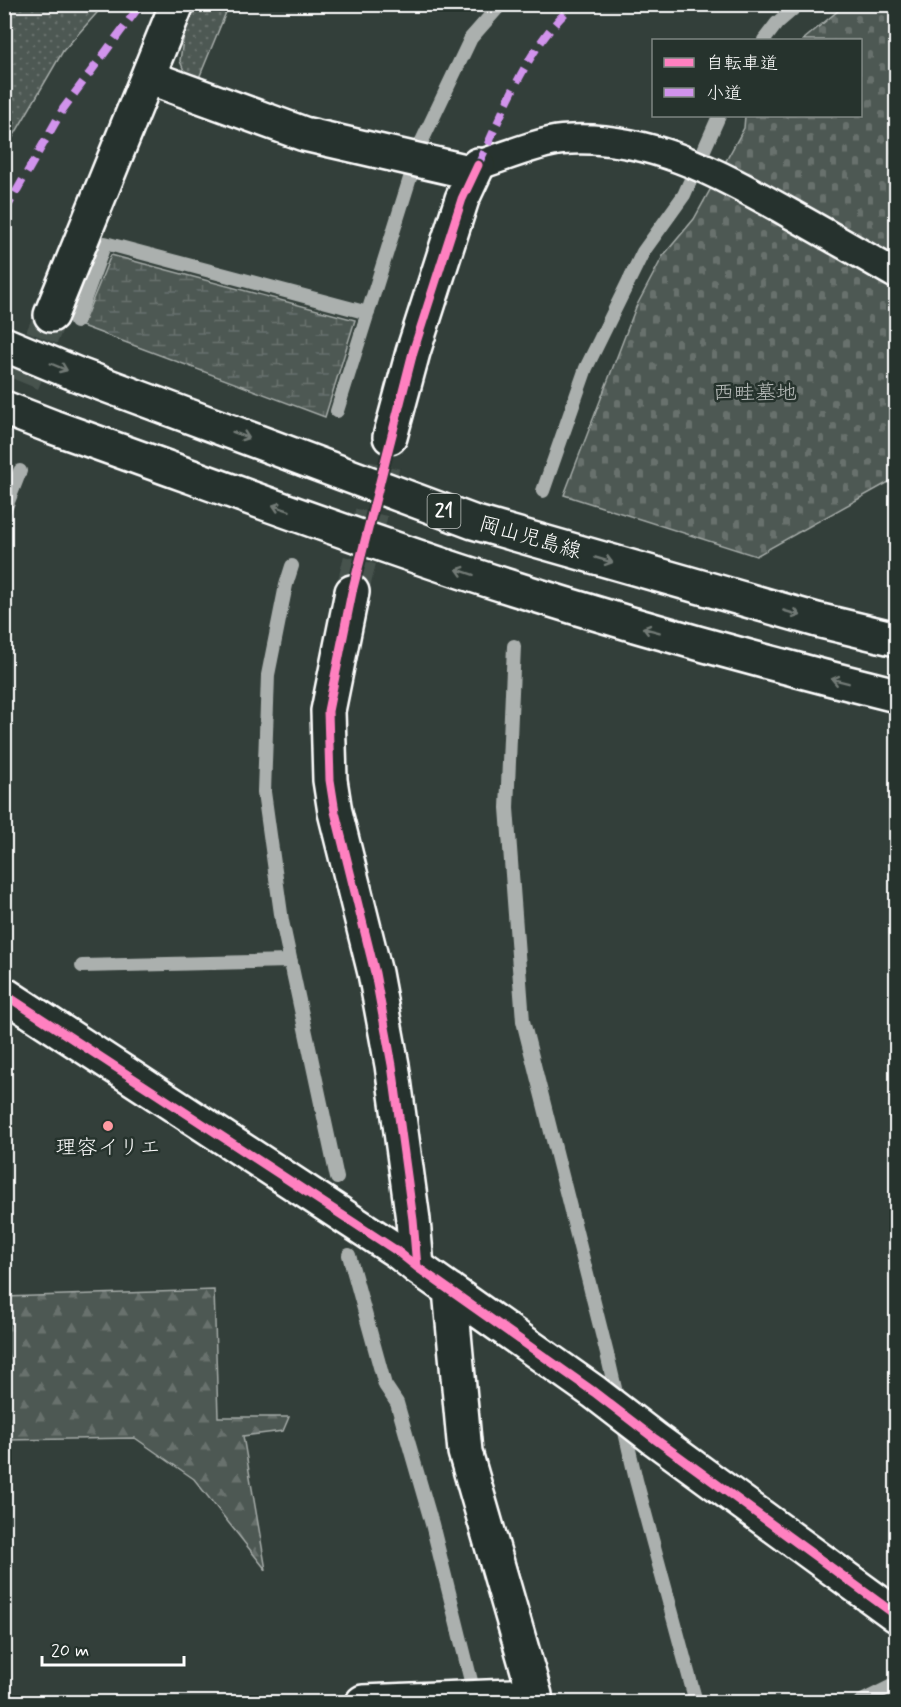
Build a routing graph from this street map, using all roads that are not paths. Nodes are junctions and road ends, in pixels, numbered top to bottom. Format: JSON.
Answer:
{"nodes":[{"id":1,"x":177,"y":4,"type":"edge"},
{"id":2,"x":148,"y":77,"type":"junction"},
{"id":3,"x":476,"y":169,"type":"junction"},
{"id":4,"x":897,"y":274,"type":"edge"},
{"id":5,"x":51,"y":315,"type":"tunnel mouth"},
{"id":6,"x":4,"y":344,"type":"edge"},
{"id":7,"x":4,"y":408,"type":"edge"},
{"id":8,"x":390,"y":437,"type":"tunnel mouth"},
{"id":9,"x":352,"y":592,"type":"tunnel mouth"},
{"id":10,"x":897,"y":639,"type":"edge"},
{"id":11,"x":897,"y":695,"type":"edge"},
{"id":12,"x":4,"y":993,"type":"edge"},
{"id":13,"x":417,"y":1267,"type":"junction"},
{"id":14,"x":450,"y":1290,"type":"junction"},
{"id":15,"x":897,"y":1615,"type":"edge"},
{"id":16,"x":537,"y":1699,"type":"edge"},
{"id":17,"x":363,"y":1702,"type":"edge"}],
"edges":[{"from":1,"to":2,"type":"street"},
{"from":2,"to":3,"type":"street"},
{"from":2,"to":5,"type":"street"},
{"from":3,"to":4,"type":"lane"},
{"from":3,"to":8,"type":"street"},
{"from":6,"to":10,"type":"street","name":"岡山児島線","number":"21","one_way":true},
{"from":11,"to":7,"type":"street","number":"21","one_way":true},
{"from":9,"to":13,"type":"street"},
{"from":12,"to":13,"type":"street"},
{"from":13,"to":14,"type":"street"},
{"from":14,"to":15,"type":"street"},
{"from":14,"to":16,"type":"street"},
{"from":16,"to":17,"type":"street"}]}
